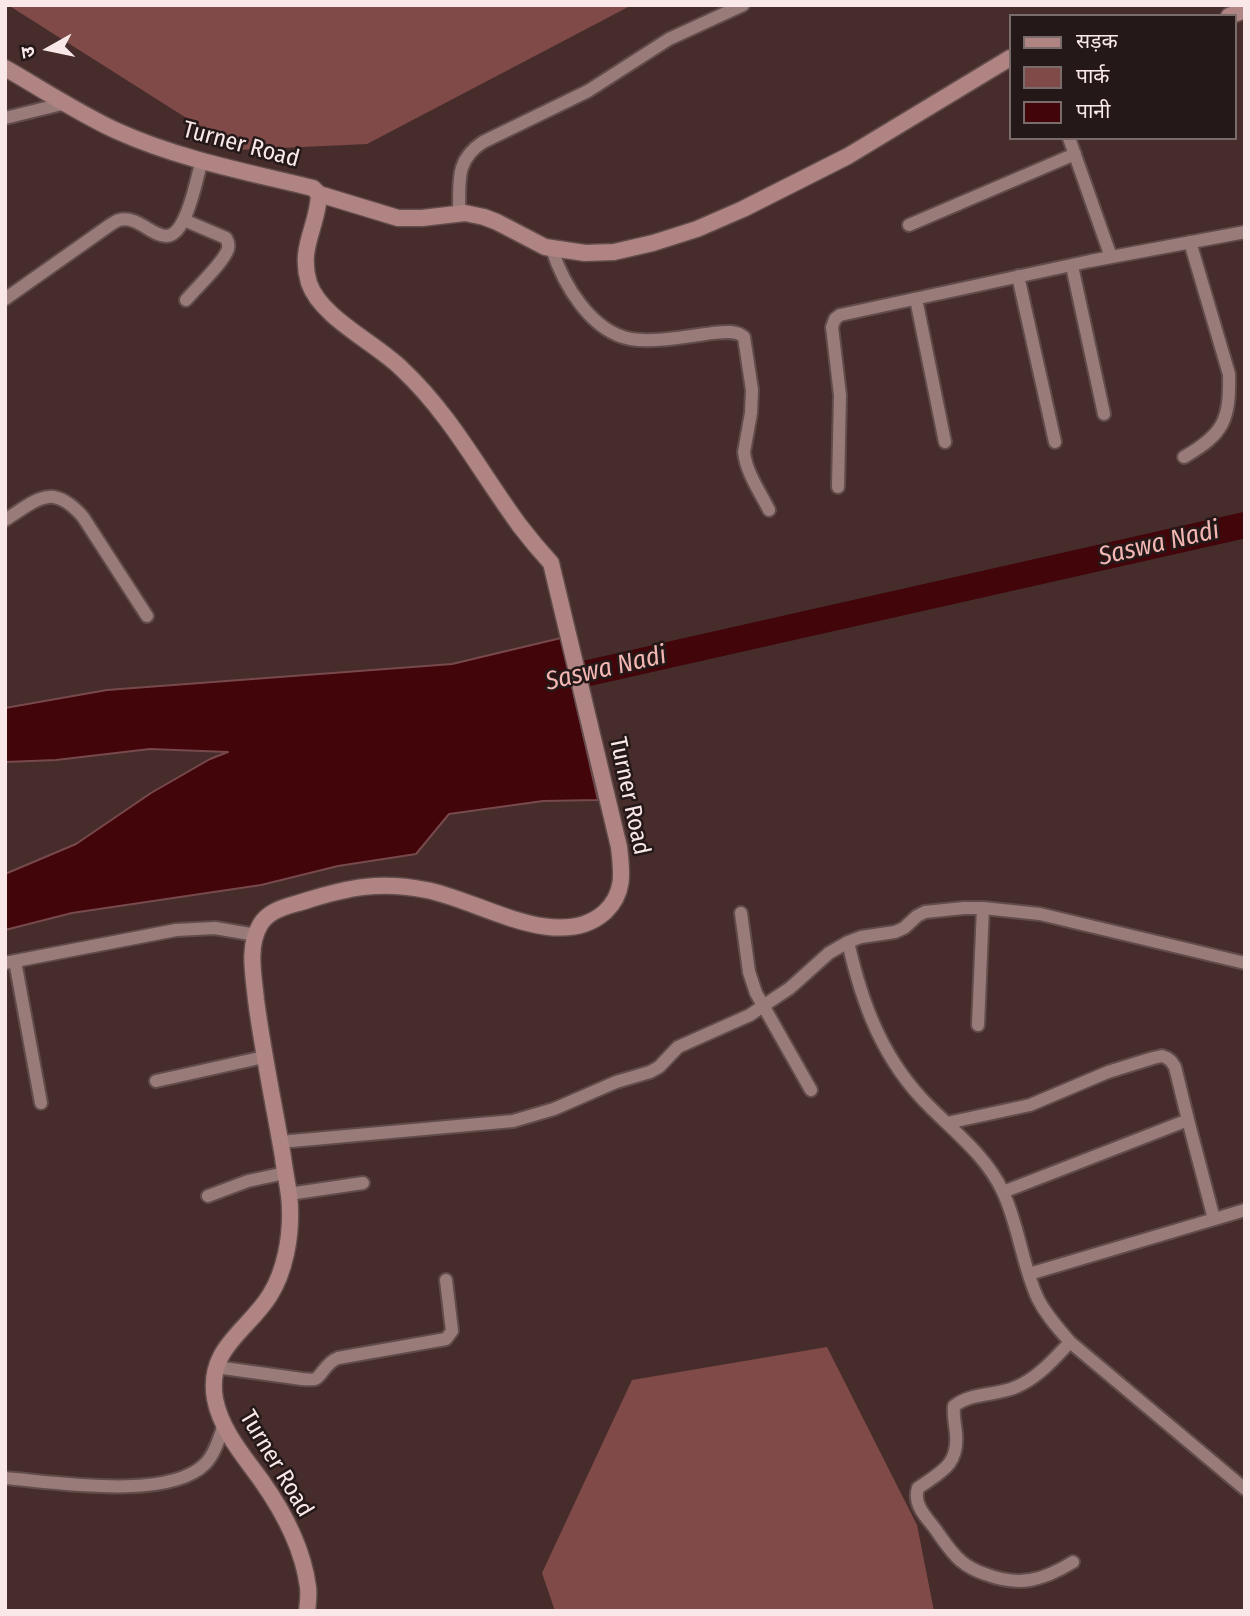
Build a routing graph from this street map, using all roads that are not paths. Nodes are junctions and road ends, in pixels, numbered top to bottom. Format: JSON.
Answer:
{"nodes":[{"id":1,"x":743,"y":5,"type":"edge"},
{"id":2,"x":1009,"y":59,"type":"edge"},
{"id":3,"x":5,"y":68,"type":"edge"},
{"id":4,"x":66,"y":103,"type":"junction"},
{"id":5,"x":5,"y":118,"type":"edge"},
{"id":6,"x":1070,"y":140,"type":"edge"},
{"id":7,"x":1075,"y":154,"type":"junction"},
{"id":8,"x":202,"y":161,"type":"junction"},
{"id":9,"x":319,"y":194,"type":"junction"},
{"id":10,"x":459,"y":214,"type":"junction"},
{"id":11,"x":184,"y":220,"type":"junction"},
{"id":12,"x":909,"y":225,"type":"dead end"},
{"id":13,"x":1245,"y":232,"type":"edge"},
{"id":14,"x":1190,"y":242,"type":"junction"},
{"id":15,"x":552,"y":248,"type":"junction"},
{"id":16,"x":1111,"y":257,"type":"junction"},
{"id":17,"x":1072,"y":266,"type":"junction"},
{"id":18,"x":1018,"y":276,"type":"junction"},
{"id":19,"x":5,"y":299,"type":"edge"},
{"id":20,"x":186,"y":299,"type":"dead end"},
{"id":21,"x":916,"y":299,"type":"junction"},
{"id":22,"x":1104,"y":414,"type":"dead end"},
{"id":23,"x":945,"y":442,"type":"dead end"},
{"id":24,"x":1055,"y":442,"type":"dead end"},
{"id":25,"x":1184,"y":457,"type":"dead end"},
{"id":26,"x":838,"y":487,"type":"dead end"},
{"id":27,"x":769,"y":510,"type":"dead end"},
{"id":28,"x":5,"y":520,"type":"edge"},
{"id":29,"x":147,"y":616,"type":"dead end"},
{"id":30,"x":983,"y":908,"type":"junction"},
{"id":31,"x":741,"y":913,"type":"dead end"},
{"id":32,"x":256,"y":935,"type":"junction"},
{"id":33,"x":848,"y":942,"type":"junction"},
{"id":34,"x":10,"y":962,"type":"edge"},
{"id":35,"x":1245,"y":963,"type":"edge"},
{"id":36,"x":763,"y":1006,"type":"junction"},
{"id":37,"x":978,"y":1025,"type":"dead end"},
{"id":38,"x":264,"y":1057,"type":"junction"},
{"id":39,"x":156,"y":1081,"type":"dead end"},
{"id":40,"x":811,"y":1090,"type":"dead end"},
{"id":41,"x":41,"y":1103,"type":"dead end"},
{"id":42,"x":1188,"y":1120,"type":"junction"},
{"id":43,"x":947,"y":1123,"type":"junction"},
{"id":44,"x":280,"y":1142,"type":"junction"},
{"id":45,"x":285,"y":1173,"type":"junction"},
{"id":46,"x":363,"y":1183,"type":"dead end"},
{"id":47,"x":1003,"y":1192,"type":"junction"},
{"id":48,"x":289,"y":1194,"type":"junction"},
{"id":49,"x":208,"y":1196,"type":"dead end"},
{"id":50,"x":1245,"y":1210,"type":"edge"},
{"id":51,"x":1214,"y":1219,"type":"junction"},
{"id":52,"x":1029,"y":1274,"type":"junction"},
{"id":53,"x":446,"y":1280,"type":"dead end"},
{"id":54,"x":1070,"y":1342,"type":"junction"},
{"id":55,"x":216,"y":1367,"type":"junction"},
{"id":56,"x":224,"y":1425,"type":"junction"},
{"id":57,"x":5,"y":1478,"type":"edge"},
{"id":58,"x":1245,"y":1489,"type":"edge"},
{"id":59,"x":1073,"y":1562,"type":"dead end"},
{"id":60,"x":308,"y":1611,"type":"edge"}],
"edges":[{"from":1,"to":10,"type":"street"},
{"from":2,"to":15,"type":"main road"},
{"from":3,"to":4,"type":"main road","name":"Turner Road"},
{"from":4,"to":5,"type":"street"},
{"from":4,"to":8,"type":"main road","name":"Turner Road"},
{"from":6,"to":7,"type":"street"},
{"from":7,"to":12,"type":"street"},
{"from":7,"to":16,"type":"street"},
{"from":8,"to":9,"type":"main road","name":"Turner Road"},
{"from":8,"to":11,"type":"street"},
{"from":9,"to":10,"type":"main road"},
{"from":9,"to":32,"type":"main road","name":"Turner Road"},
{"from":10,"to":15,"type":"main road"},
{"from":11,"to":19,"type":"street"},
{"from":11,"to":20,"type":"street"},
{"from":13,"to":14,"type":"street"},
{"from":14,"to":16,"type":"street"},
{"from":14,"to":25,"type":"street"},
{"from":15,"to":27,"type":"street"},
{"from":16,"to":17,"type":"street"},
{"from":17,"to":18,"type":"street"},
{"from":17,"to":22,"type":"street"},
{"from":18,"to":21,"type":"street"},
{"from":18,"to":24,"type":"street"},
{"from":21,"to":23,"type":"street"},
{"from":21,"to":26,"type":"street"},
{"from":28,"to":29,"type":"street"},
{"from":30,"to":33,"type":"street"},
{"from":30,"to":35,"type":"street"},
{"from":30,"to":37,"type":"street"},
{"from":31,"to":36,"type":"street"},
{"from":32,"to":34,"type":"street"},
{"from":32,"to":38,"type":"main road","name":"Turner Road"},
{"from":33,"to":36,"type":"street"},
{"from":33,"to":43,"type":"street"},
{"from":34,"to":41,"type":"street"},
{"from":36,"to":40,"type":"street"},
{"from":36,"to":44,"type":"street"},
{"from":38,"to":39,"type":"street"},
{"from":38,"to":44,"type":"main road","name":"Turner Road"},
{"from":42,"to":43,"type":"street"},
{"from":42,"to":47,"type":"street"},
{"from":42,"to":51,"type":"street"},
{"from":43,"to":47,"type":"street"},
{"from":44,"to":45,"type":"main road","name":"Turner Road"},
{"from":45,"to":48,"type":"main road","name":"Turner Road"},
{"from":45,"to":49,"type":"street"},
{"from":46,"to":48,"type":"street"},
{"from":47,"to":52,"type":"street"},
{"from":48,"to":55,"type":"main road","name":"Turner Road"},
{"from":50,"to":51,"type":"street"},
{"from":51,"to":52,"type":"street"},
{"from":52,"to":54,"type":"street"},
{"from":53,"to":55,"type":"street"},
{"from":54,"to":58,"type":"street"},
{"from":54,"to":59,"type":"street"},
{"from":55,"to":56,"type":"main road","name":"Turner Road"},
{"from":56,"to":57,"type":"street"},
{"from":56,"to":60,"type":"main road","name":"Turner Road"}]}
